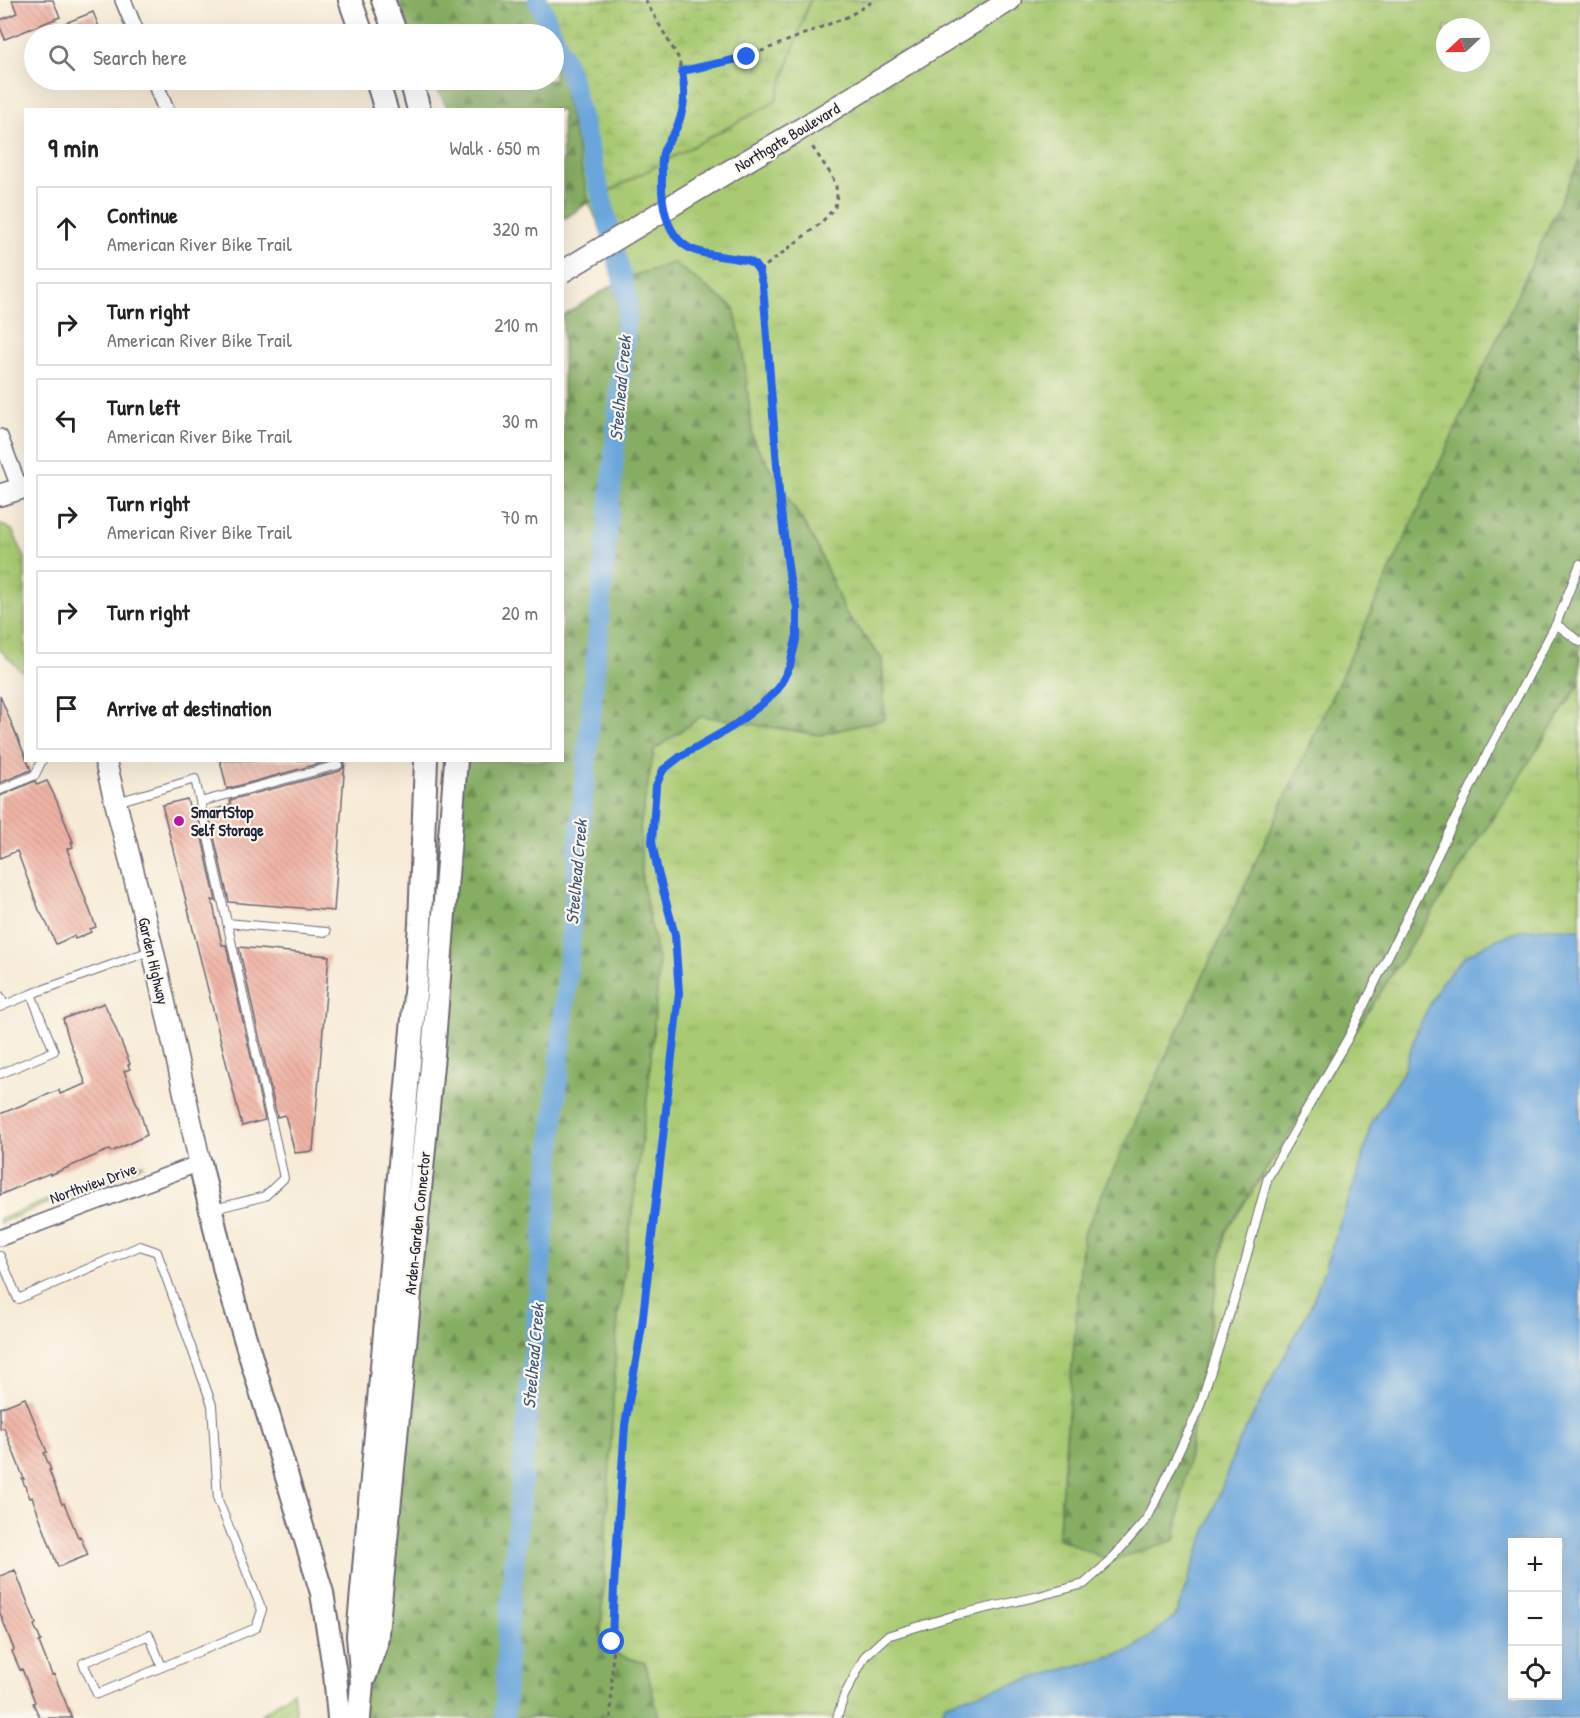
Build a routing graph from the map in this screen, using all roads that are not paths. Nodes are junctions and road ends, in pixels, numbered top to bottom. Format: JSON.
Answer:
{"nodes":[{"id":1,"x":123,"y":0,"type":"edge"},
{"id":2,"x":350,"y":0,"type":"edge"},
{"id":3,"x":383,"y":0,"type":"edge"},
{"id":4,"x":1010,"y":0,"type":"edge"},
{"id":5,"x":133,"y":24,"type":"edge"},
{"id":6,"x":358,"y":24,"type":"edge"},
{"id":7,"x":392,"y":24,"type":"edge"},
{"id":8,"x":158,"y":90,"type":"edge"},
{"id":9,"x":381,"y":90,"type":"edge"},
{"id":10,"x":414,"y":90,"type":"edge"},
{"id":11,"x":165,"y":108,"type":"edge"},
{"id":12,"x":385,"y":108,"type":"edge"},
{"id":13,"x":418,"y":108,"type":"edge"},
{"id":14,"x":564,"y":271,"type":"edge"},
{"id":15,"x":0,"y":437,"type":"edge"},
{"id":16,"x":18,"y":494,"type":"edge"},
{"id":17,"x":1580,"y":564,"type":"edge"},
{"id":18,"x":1556,"y":624,"type":"junction"},
{"id":19,"x":1580,"y":642,"type":"edge"},
{"id":20,"x":41,"y":762,"type":"edge"},
{"id":21,"x":106,"y":762,"type":"edge"},
{"id":22,"x":426,"y":762,"type":"edge"},
{"id":23,"x":456,"y":762,"type":"edge"},
{"id":24,"x":338,"y":765,"type":"dead end"},
{"id":25,"x":0,"y":790,"type":"edge"},
{"id":26,"x":116,"y":802,"type":"junction"},
{"id":27,"x":200,"y":802,"type":"junction"},
{"id":28,"x":227,"y":923,"type":"junction"},
{"id":29,"x":326,"y":932,"type":"dead end"},
{"id":30,"x":153,"y":951,"type":"junction"},
{"id":31,"x":31,"y":994,"type":"junction"},
{"id":32,"x":0,"y":996,"type":"edge"},
{"id":33,"x":2,"y":1006,"type":"edge"},
{"id":34,"x":0,"y":1074,"type":"edge"},
{"id":35,"x":200,"y":1163,"type":"junction"},
{"id":36,"x":210,"y":1210,"type":"junction"},
{"id":37,"x":0,"y":1238,"type":"edge"},
{"id":38,"x":0,"y":1256,"type":"edge"},
{"id":39,"x":162,"y":1667,"type":"junction"},
{"id":40,"x":362,"y":1683,"type":"junction"},
{"id":41,"x":339,"y":1718,"type":"edge"},
{"id":42,"x":359,"y":1718,"type":"edge"},
{"id":43,"x":837,"y":1718,"type":"edge"}],
"edges":[{"from":1,"to":5,"type":"street"},
{"from":2,"to":6,"type":"main road"},
{"from":3,"to":7,"type":"main road"},
{"from":4,"to":14,"type":"main road","name":"Northgate Boulevard","bridge":true},
{"from":8,"to":11,"type":"street"},
{"from":9,"to":12,"type":"main road"},
{"from":10,"to":13,"type":"main road"},
{"from":15,"to":16,"type":"street"},
{"from":17,"to":18,"type":"lane"},
{"from":18,"to":19,"type":"lane"},
{"from":18,"to":43,"type":"lane"},
{"from":20,"to":25,"type":"lane"},
{"from":21,"to":26,"type":"main road","name":"Garden Highway"},
{"from":22,"to":40,"type":"main road","name":"Arden-Garden Connector"},
{"from":23,"to":40,"type":"main road","name":"Arden-Garden Connector"},
{"from":24,"to":27,"type":"lane"},
{"from":26,"to":27,"type":"lane"},
{"from":26,"to":30,"type":"main road","name":"Garden Highway"},
{"from":27,"to":28,"type":"lane"},
{"from":28,"to":29,"type":"lane"},
{"from":28,"to":36,"type":"lane"},
{"from":30,"to":31,"type":"lane"},
{"from":30,"to":35,"type":"main road","name":"Garden Highway"},
{"from":31,"to":33,"type":"lane"},
{"from":31,"to":34,"type":"lane"},
{"from":32,"to":33,"type":"lane"},
{"from":35,"to":36,"type":"main road"},
{"from":35,"to":37,"type":"street","name":"Northview Drive"},
{"from":36,"to":41,"type":"main road"},
{"from":38,"to":39,"type":"lane"},
{"from":39,"to":39,"type":"lane"},
{"from":40,"to":42,"type":"main road","name":"Arden-Garden Connector"}]}
